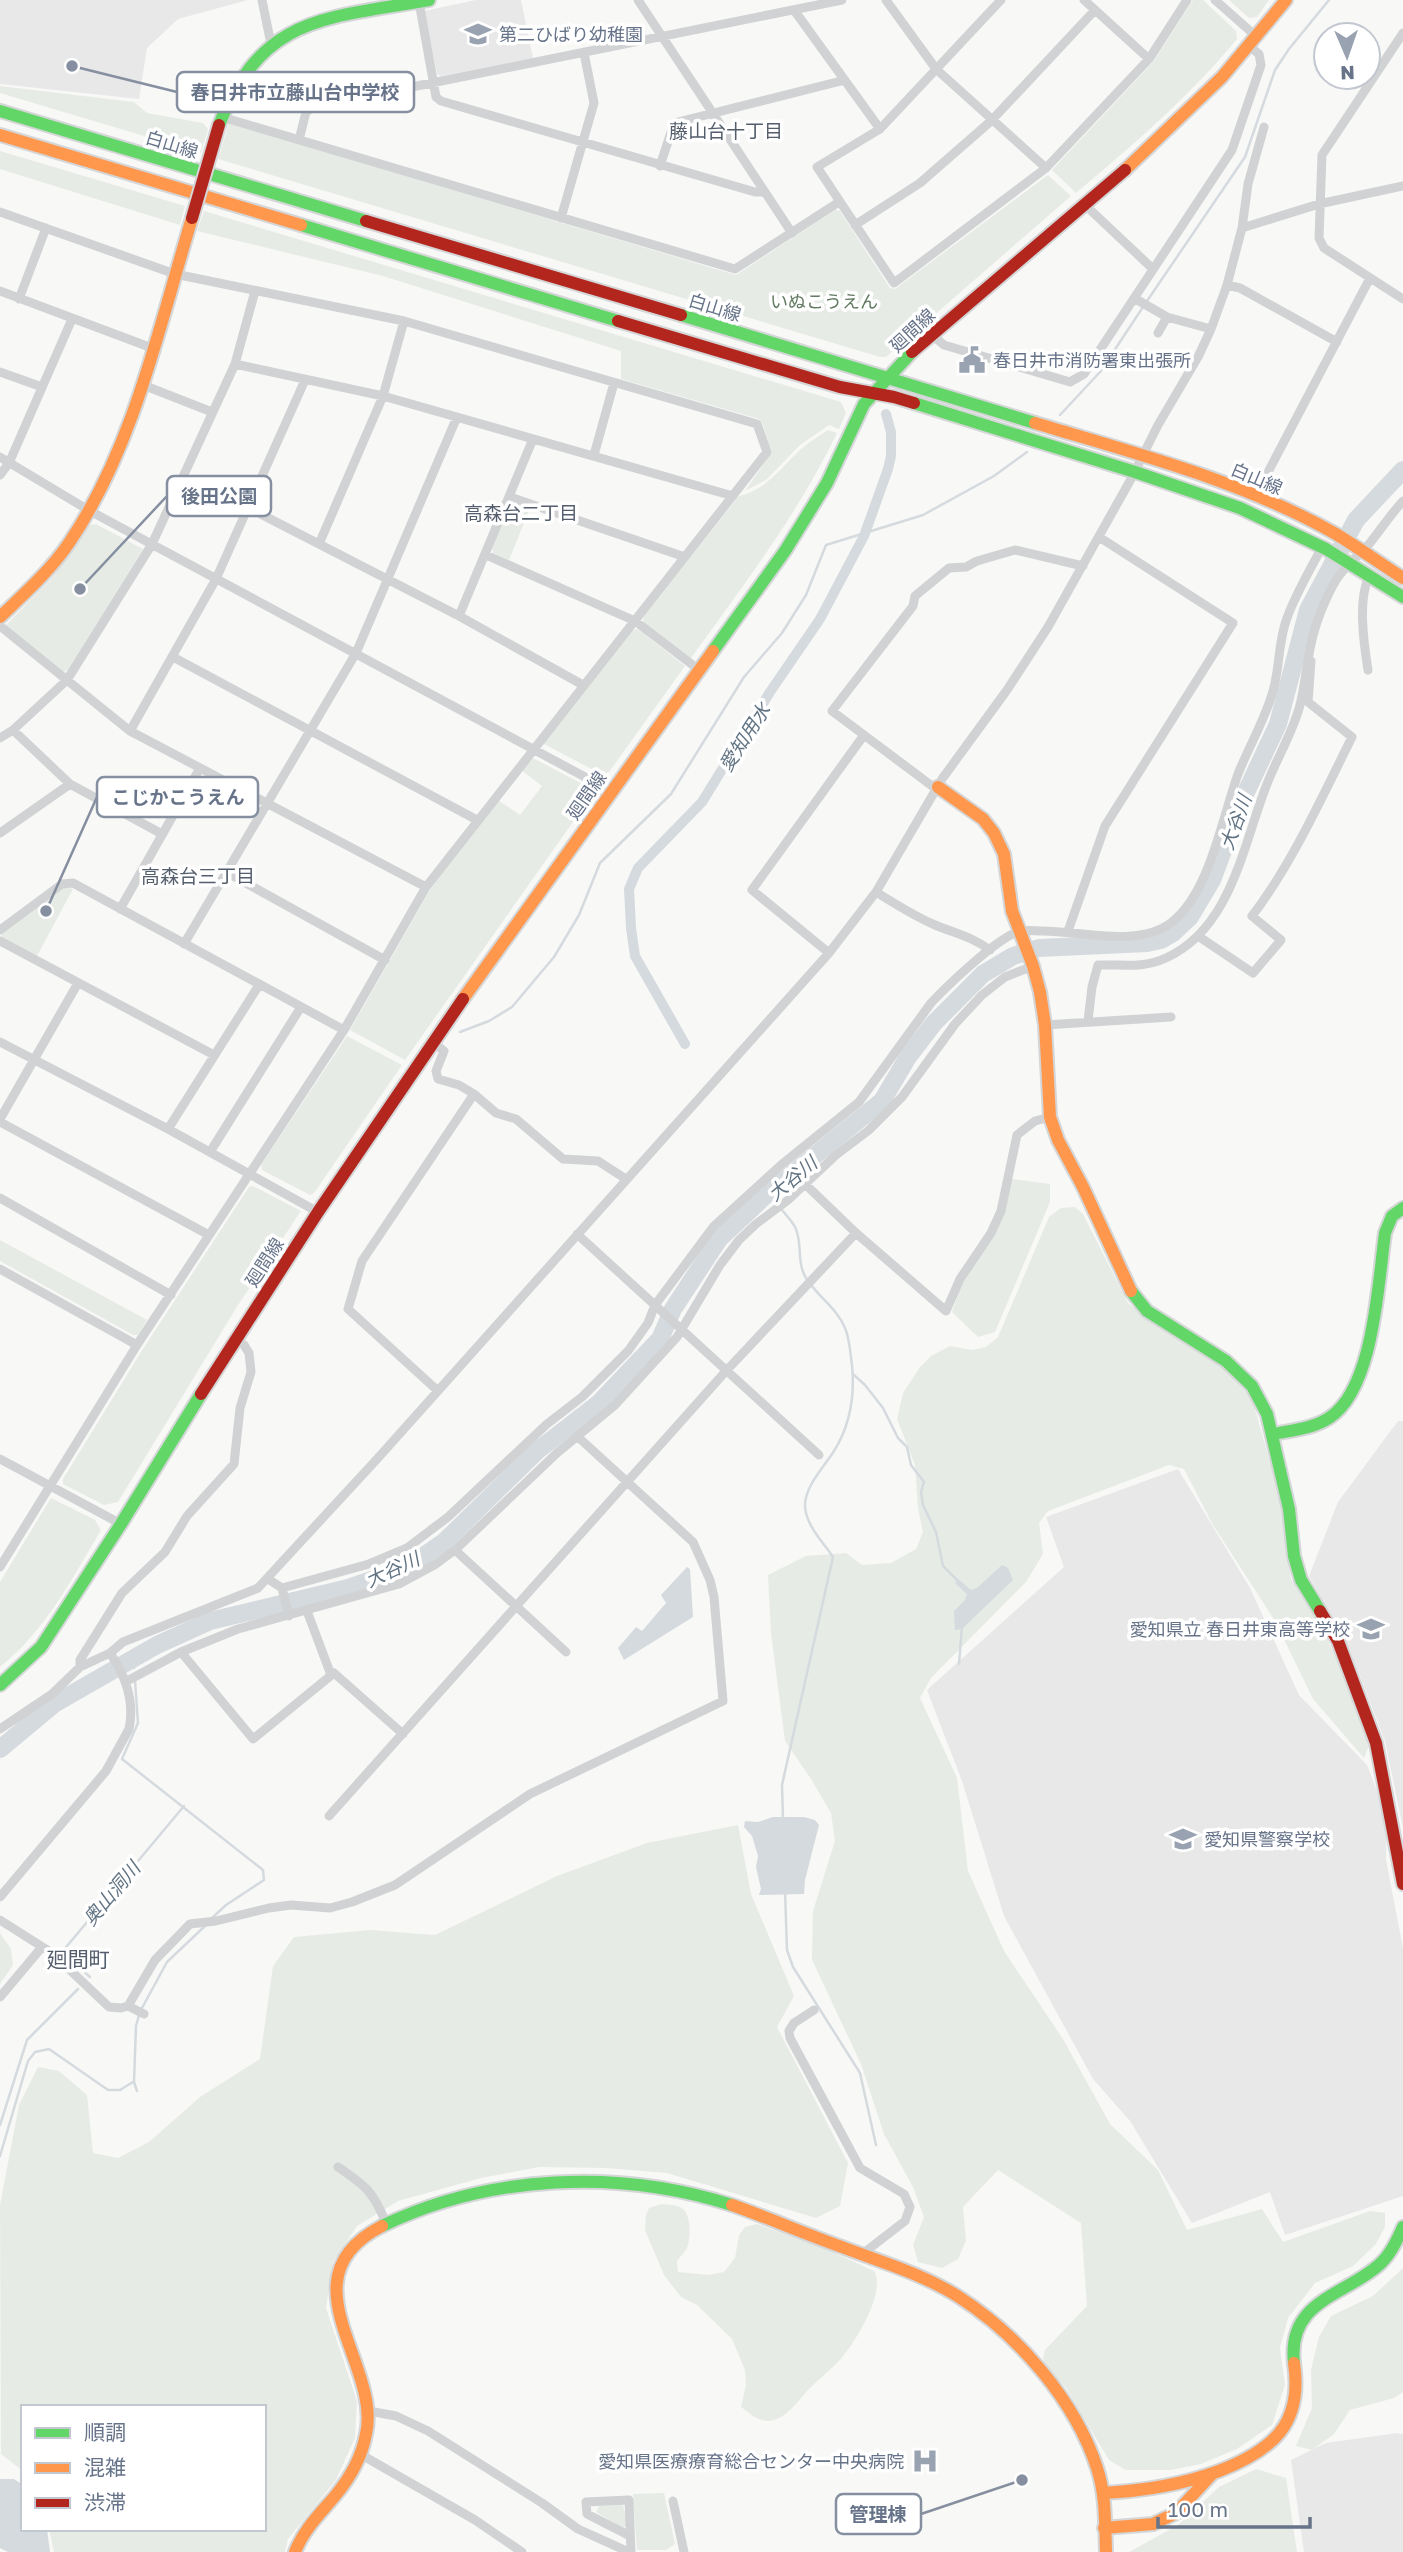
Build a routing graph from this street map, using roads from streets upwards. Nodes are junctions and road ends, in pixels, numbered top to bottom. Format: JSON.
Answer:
{"nodes":[{"id":1,"x":262,"y":0,"type":"edge"},
{"id":2,"x":638,"y":0,"type":"edge"},
{"id":3,"x":842,"y":0,"type":"edge"},
{"id":4,"x":886,"y":0,"type":"edge"},
{"id":5,"x":1001,"y":0,"type":"edge"},
{"id":6,"x":1084,"y":0,"type":"edge"},
{"id":7,"x":1187,"y":0,"type":"edge"},
{"id":8,"x":1215,"y":0,"type":"edge"},
{"id":9,"x":1286,"y":0,"type":"edge"},
{"id":10,"x":424,"y":1,"type":"edge"},
{"id":11,"x":794,"y":10,"type":"junction"},
{"id":12,"x":1095,"y":10,"type":"junction"},
{"id":13,"x":663,"y":37,"type":"junction"},
{"id":14,"x":1401,"y":39,"type":"edge"},
{"id":15,"x":1254,"y":42,"type":"junction"},
{"id":16,"x":271,"y":44,"type":"junction"},
{"id":17,"x":584,"y":52,"type":"junction"},
{"id":18,"x":1149,"y":59,"type":"junction"},
{"id":19,"x":936,"y":69,"type":"junction"},
{"id":20,"x":845,"y":80,"type":"junction"},
{"id":21,"x":434,"y":84,"type":"junction"},
{"id":22,"x":0,"y":111,"type":"edge"},
{"id":23,"x":713,"y":114,"type":"junction"},
{"id":24,"x":221,"y":121,"type":"junction"},
{"id":25,"x":991,"y":121,"type":"junction"},
{"id":26,"x":1264,"y":127,"type":"dead end"},
{"id":27,"x":880,"y":129,"type":"junction"},
{"id":28,"x":0,"y":135,"type":"edge"},
{"id":29,"x":299,"y":140,"type":"junction"},
{"id":30,"x":583,"y":143,"type":"junction"},
{"id":31,"x":660,"y":166,"type":"junction"},
{"id":32,"x":1046,"y":169,"type":"junction"},
{"id":33,"x":1403,"y":186,"type":"edge"},
{"id":34,"x":764,"y":192,"type":"junction"},
{"id":35,"x":839,"y":202,"type":"junction"},
{"id":36,"x":1084,"y":204,"type":"junction"},
{"id":37,"x":1319,"y":204,"type":"junction"},
{"id":38,"x":0,"y":212,"type":"edge"},
{"id":39,"x":561,"y":218,"type":"junction"},
{"id":40,"x":855,"y":225,"type":"junction"},
{"id":41,"x":46,"y":228,"type":"junction"},
{"id":42,"x":1242,"y":228,"type":"junction"},
{"id":43,"x":792,"y":233,"type":"junction"},
{"id":44,"x":1153,"y":269,"type":"junction"},
{"id":45,"x":175,"y":274,"type":"junction"},
{"id":46,"x":1370,"y":278,"type":"junction"},
{"id":47,"x":1227,"y":285,"type":"junction"},
{"id":48,"x":255,"y":290,"type":"junction"},
{"id":49,"x":0,"y":292,"type":"edge"},
{"id":50,"x":19,"y":299,"type":"junction"},
{"id":51,"x":1403,"y":299,"type":"edge"},
{"id":52,"x":1141,"y":302,"type":"junction"},
{"id":53,"x":1167,"y":317,"type":"junction"},
{"id":54,"x":72,"y":319,"type":"junction"},
{"id":55,"x":404,"y":321,"type":"junction"},
{"id":56,"x":1212,"y":329,"type":"junction"},
{"id":57,"x":1158,"y":333,"type":"dead end"},
{"id":58,"x":932,"y":335,"type":"junction"},
{"id":59,"x":1337,"y":342,"type":"junction"},
{"id":60,"x":152,"y":348,"type":"junction"},
{"id":61,"x":235,"y":364,"type":"junction"},
{"id":62,"x":0,"y":372,"type":"edge"},
{"id":63,"x":888,"y":377,"type":"junction"},
{"id":64,"x":305,"y":380,"type":"junction"},
{"id":65,"x":614,"y":383,"type":"junction"},
{"id":66,"x":142,"y":385,"type":"junction"},
{"id":67,"x":42,"y":387,"type":"junction"},
{"id":68,"x":873,"y":393,"type":"junction"},
{"id":69,"x":383,"y":397,"type":"junction"},
{"id":70,"x":212,"y":412,"type":"junction"},
{"id":71,"x":457,"y":417,"type":"junction"},
{"id":72,"x":533,"y":439,"type":"junction"},
{"id":73,"x":594,"y":455,"type":"junction"},
{"id":74,"x":1142,"y":455,"type":"junction"},
{"id":75,"x":4,"y":460,"type":"edge"},
{"id":76,"x":1135,"y":472,"type":"junction"},
{"id":77,"x":0,"y":475,"type":"edge"},
{"id":78,"x":733,"y":496,"type":"junction"},
{"id":79,"x":510,"y":497,"type":"junction"},
{"id":80,"x":1261,"y":498,"type":"junction"},
{"id":81,"x":1403,"y":501,"type":"edge"},
{"id":82,"x":249,"y":508,"type":"junction"},
{"id":83,"x":89,"y":510,"type":"junction"},
{"id":84,"x":1099,"y":537,"type":"junction"},
{"id":85,"x":152,"y":544,"type":"junction"},
{"id":86,"x":319,"y":544,"type":"junction"},
{"id":87,"x":1324,"y":548,"type":"junction"},
{"id":88,"x":1360,"y":549,"type":"junction"},
{"id":89,"x":486,"y":555,"type":"junction"},
{"id":90,"x":685,"y":557,"type":"junction"},
{"id":91,"x":1348,"y":562,"type":"junction"},
{"id":92,"x":1083,"y":566,"type":"junction"},
{"id":93,"x":1370,"y":575,"type":"junction"},
{"id":94,"x":1403,"y":578,"type":"edge"},
{"id":95,"x":216,"y":579,"type":"junction"},
{"id":96,"x":389,"y":580,"type":"junction"},
{"id":97,"x":1403,"y":597,"type":"edge"},
{"id":98,"x":0,"y":617,"type":"edge"},
{"id":99,"x":458,"y":617,"type":"junction"},
{"id":100,"x":635,"y":621,"type":"junction"},
{"id":101,"x":0,"y":626,"type":"edge"},
{"id":102,"x":356,"y":653,"type":"junction"},
{"id":103,"x":1309,"y":653,"type":"junction"},
{"id":104,"x":173,"y":657,"type":"junction"},
{"id":105,"x":698,"y":669,"type":"junction"},
{"id":106,"x":1368,"y":670,"type":"dead end"},
{"id":107,"x":67,"y":680,"type":"junction"},
{"id":108,"x":583,"y":685,"type":"junction"},
{"id":109,"x":13,"y":730,"type":"junction"},
{"id":110,"x":130,"y":731,"type":"junction"},
{"id":111,"x":310,"y":731,"type":"junction"},
{"id":112,"x":864,"y":735,"type":"junction"},
{"id":113,"x":0,"y":738,"type":"edge"},
{"id":114,"x":533,"y":747,"type":"junction"},
{"id":115,"x":200,"y":768,"type":"junction"},
{"id":116,"x":70,"y":784,"type":"junction"},
{"id":117,"x":937,"y":788,"type":"junction"},
{"id":118,"x":611,"y":791,"type":"junction"},
{"id":119,"x":267,"y":802,"type":"junction"},
{"id":120,"x":477,"y":820,"type":"junction"},
{"id":121,"x":0,"y":833,"type":"edge"},
{"id":122,"x":162,"y":834,"type":"junction"},
{"id":123,"x":226,"y":872,"type":"junction"},
{"id":124,"x":426,"y":887,"type":"junction"},
{"id":125,"x":876,"y":892,"type":"junction"},
{"id":126,"x":120,"y":909,"type":"junction"},
{"id":127,"x":0,"y":930,"type":"edge"},
{"id":128,"x":1018,"y":931,"type":"junction"},
{"id":129,"x":1068,"y":931,"type":"junction"},
{"id":130,"x":1198,"y":936,"type":"junction"},
{"id":131,"x":0,"y":941,"type":"edge"},
{"id":132,"x":184,"y":944,"type":"junction"},
{"id":133,"x":990,"y":950,"type":"junction"},
{"id":134,"x":830,"y":953,"type":"junction"},
{"id":135,"x":385,"y":960,"type":"junction"},
{"id":136,"x":1032,"y":964,"type":"junction"},
{"id":137,"x":78,"y":983,"type":"junction"},
{"id":138,"x":259,"y":985,"type":"junction"},
{"id":139,"x":301,"y":1007,"type":"junction"},
{"id":140,"x":1171,"y":1017,"type":"dead end"},
{"id":141,"x":1088,"y":1021,"type":"junction"},
{"id":142,"x":1045,"y":1025,"type":"junction"},
{"id":143,"x":344,"y":1030,"type":"junction"},
{"id":144,"x":0,"y":1042,"type":"edge"},
{"id":145,"x":434,"y":1043,"type":"junction"},
{"id":146,"x":214,"y":1055,"type":"junction"},
{"id":147,"x":35,"y":1060,"type":"junction"},
{"id":148,"x":474,"y":1094,"type":"junction"},
{"id":149,"x":1050,"y":1117,"type":"junction"},
{"id":150,"x":0,"y":1121,"type":"edge"},
{"id":151,"x":168,"y":1129,"type":"junction"},
{"id":152,"x":210,"y":1152,"type":"junction"},
{"id":153,"x":249,"y":1174,"type":"junction"},
{"id":154,"x":626,"y":1179,"type":"junction"},
{"id":155,"x":805,"y":1184,"type":"junction"},
{"id":156,"x":0,"y":1198,"type":"edge"},
{"id":157,"x":1403,"y":1208,"type":"edge"},
{"id":158,"x":318,"y":1212,"type":"junction"},
{"id":159,"x":856,"y":1233,"type":"junction"},
{"id":160,"x":577,"y":1234,"type":"junction"},
{"id":161,"x":209,"y":1235,"type":"junction"},
{"id":162,"x":0,"y":1269,"type":"edge"},
{"id":163,"x":171,"y":1294,"type":"junction"},
{"id":164,"x":657,"y":1307,"type":"junction"},
{"id":165,"x":681,"y":1330,"type":"junction"},
{"id":166,"x":235,"y":1339,"type":"junction"},
{"id":167,"x":137,"y":1345,"type":"junction"},
{"id":168,"x":726,"y":1371,"type":"junction"},
{"id":169,"x":438,"y":1391,"type":"junction"},
{"id":170,"x":1273,"y":1434,"type":"junction"},
{"id":171,"x":578,"y":1437,"type":"junction"},
{"id":172,"x":820,"y":1455,"type":"dead end"},
{"id":173,"x":0,"y":1459,"type":"edge"},
{"id":174,"x":627,"y":1483,"type":"junction"},
{"id":175,"x":50,"y":1487,"type":"junction"},
{"id":176,"x":121,"y":1524,"type":"junction"},
{"id":177,"x":455,"y":1550,"type":"junction"},
{"id":178,"x":0,"y":1567,"type":"edge"},
{"id":179,"x":268,"y":1579,"type":"junction"},
{"id":180,"x":282,"y":1588,"type":"junction"},
{"id":181,"x":517,"y":1606,"type":"junction"},
{"id":182,"x":307,"y":1611,"type":"junction"},
{"id":183,"x":289,"y":1616,"type":"junction"},
{"id":184,"x":181,"y":1652,"type":"junction"},
{"id":185,"x":566,"y":1652,"type":"dead end"},
{"id":186,"x":113,"y":1656,"type":"junction"},
{"id":187,"x":80,"y":1667,"type":"junction"},
{"id":188,"x":331,"y":1675,"type":"junction"},
{"id":189,"x":127,"y":1681,"type":"junction"},
{"id":190,"x":0,"y":1685,"type":"edge"},
{"id":191,"x":0,"y":1729,"type":"edge"},
{"id":192,"x":403,"y":1734,"type":"junction"},
{"id":193,"x":329,"y":1816,"type":"dead end"},
{"id":194,"x":1403,"y":1884,"type":"edge"},
{"id":195,"x":0,"y":1897,"type":"edge"},
{"id":196,"x":0,"y":1920,"type":"edge"},
{"id":197,"x":42,"y":1947,"type":"junction"},
{"id":198,"x":0,"y":1997,"type":"edge"},
{"id":199,"x":814,"y":2010,"type":"dead end"},
{"id":200,"x":338,"y":2167,"type":"dead end"},
{"id":201,"x":386,"y":2223,"type":"junction"},
{"id":202,"x":1403,"y":2227,"type":"edge"},
{"id":203,"x":861,"y":2255,"type":"junction"},
{"id":204,"x":369,"y":2411,"type":"junction"},
{"id":205,"x":360,"y":2454,"type":"junction"},
{"id":206,"x":1216,"y":2470,"type":"junction"},
{"id":207,"x":1103,"y":2493,"type":"junction"},
{"id":208,"x":673,"y":2501,"type":"dead end"},
{"id":209,"x":1104,"y":2528,"type":"junction"},
{"id":210,"x":630,"y":2536,"type":"junction"},
{"id":211,"x":295,"y":2552,"type":"edge"},
{"id":212,"x":523,"y":2552,"type":"edge"},
{"id":213,"x":630,"y":2552,"type":"edge"},
{"id":214,"x":684,"y":2552,"type":"edge"},
{"id":215,"x":1106,"y":2552,"type":"edge"}],
"edges":[{"from":1,"to":16,"type":"street"},
{"from":2,"to":13,"type":"street"},
{"from":3,"to":11,"type":"street"},
{"from":4,"to":19,"type":"street"},
{"from":5,"to":19,"type":"street"},
{"from":6,"to":12,"type":"street"},
{"from":7,"to":18,"type":"street"},
{"from":8,"to":15,"type":"street"},
{"from":9,"to":15,"type":"street","name":"廻間線"},
{"from":10,"to":16,"type":"street"},
{"from":10,"to":21,"type":"street"},
{"from":11,"to":13,"type":"street"},
{"from":11,"to":20,"type":"street"},
{"from":12,"to":18,"type":"street"},
{"from":12,"to":25,"type":"street"},
{"from":13,"to":17,"type":"street"},
{"from":13,"to":23,"type":"street"},
{"from":14,"to":37,"type":"street"},
{"from":15,"to":36,"type":"street","name":"廻間線"},
{"from":15,"to":44,"type":"street"},
{"from":16,"to":24,"type":"street"},
{"from":17,"to":21,"type":"street"},
{"from":17,"to":30,"type":"street"},
{"from":18,"to":32,"type":"street"},
{"from":19,"to":25,"type":"street"},
{"from":19,"to":27,"type":"street"},
{"from":20,"to":23,"type":"street"},
{"from":20,"to":27,"type":"street"},
{"from":21,"to":29,"type":"street"},
{"from":21,"to":30,"type":"street"},
{"from":22,"to":63,"type":"street","name":"白山線"},
{"from":23,"to":31,"type":"street"},
{"from":23,"to":34,"type":"street"},
{"from":24,"to":29,"type":"street"},
{"from":24,"to":45,"type":"street","bridge":true},
{"from":25,"to":32,"type":"street"},
{"from":25,"to":40,"type":"street"},
{"from":26,"to":42,"type":"street"},
{"from":27,"to":35,"type":"street"},
{"from":28,"to":68,"type":"street","name":"白山線"},
{"from":29,"to":39,"type":"street"},
{"from":30,"to":31,"type":"street"},
{"from":30,"to":39,"type":"street"},
{"from":31,"to":34,"type":"street"},
{"from":32,"to":40,"type":"street"},
{"from":33,"to":37,"type":"street"},
{"from":34,"to":43,"type":"street"},
{"from":35,"to":40,"type":"street"},
{"from":35,"to":43,"type":"street"},
{"from":36,"to":44,"type":"street"},
{"from":36,"to":58,"type":"street","name":"廻間線"},
{"from":37,"to":42,"type":"street"},
{"from":37,"to":46,"type":"street"},
{"from":38,"to":41,"type":"street"},
{"from":39,"to":43,"type":"street"},
{"from":41,"to":45,"type":"street"},
{"from":41,"to":50,"type":"street"},
{"from":42,"to":47,"type":"street"},
{"from":44,"to":52,"type":"street"},
{"from":45,"to":48,"type":"street"},
{"from":45,"to":60,"type":"street"},
{"from":46,"to":51,"type":"street"},
{"from":46,"to":59,"type":"street"},
{"from":47,"to":56,"type":"street"},
{"from":47,"to":59,"type":"street"},
{"from":48,"to":55,"type":"street"},
{"from":48,"to":61,"type":"street"},
{"from":49,"to":50,"type":"street"},
{"from":50,"to":54,"type":"street"},
{"from":52,"to":53,"type":"street"},
{"from":52,"to":58,"type":"street"},
{"from":53,"to":56,"type":"street"},
{"from":53,"to":57,"type":"street"},
{"from":54,"to":60,"type":"street"},
{"from":54,"to":67,"type":"street"},
{"from":55,"to":65,"type":"street"},
{"from":55,"to":69,"type":"street"},
{"from":56,"to":74,"type":"street"},
{"from":58,"to":63,"type":"street","name":"廻間線"},
{"from":59,"to":80,"type":"street"},
{"from":60,"to":66,"type":"street"},
{"from":61,"to":64,"type":"street"},
{"from":61,"to":70,"type":"street"},
{"from":62,"to":67,"type":"street"},
{"from":63,"to":68,"type":"street","name":"廻間線"},
{"from":63,"to":74,"type":"street","name":"白山線"},
{"from":64,"to":69,"type":"street"},
{"from":64,"to":82,"type":"street"},
{"from":65,"to":73,"type":"street"},
{"from":65,"to":78,"type":"street"},
{"from":66,"to":70,"type":"street"},
{"from":66,"to":83,"type":"street"},
{"from":67,"to":75,"type":"street"},
{"from":68,"to":76,"type":"street","name":"白山線"},
{"from":68,"to":105,"type":"street","name":"廻間線"},
{"from":69,"to":71,"type":"street"},
{"from":69,"to":86,"type":"street"},
{"from":70,"to":85,"type":"street"},
{"from":71,"to":72,"type":"street"},
{"from":71,"to":96,"type":"street"},
{"from":72,"to":73,"type":"street"},
{"from":72,"to":79,"type":"street"},
{"from":73,"to":78,"type":"street"},
{"from":74,"to":76,"type":"street"},
{"from":74,"to":80,"type":"street","name":"白山線"},
{"from":75,"to":77,"type":"street"},
{"from":75,"to":83,"type":"street"},
{"from":76,"to":84,"type":"street"},
{"from":76,"to":87,"type":"street","name":"白山線"},
{"from":78,"to":90,"type":"street"},
{"from":79,"to":89,"type":"street"},
{"from":79,"to":90,"type":"street"},
{"from":80,"to":88,"type":"street","name":"白山線"},
{"from":81,"to":88,"type":"street"},
{"from":82,"to":86,"type":"street"},
{"from":82,"to":95,"type":"street"},
{"from":83,"to":85,"type":"street"},
{"from":83,"to":98,"type":"street"},
{"from":84,"to":92,"type":"street"},
{"from":84,"to":129,"type":"street"},
{"from":85,"to":95,"type":"street"},
{"from":85,"to":107,"type":"street"},
{"from":86,"to":96,"type":"street"},
{"from":87,"to":91,"type":"street","name":"白山線"},
{"from":87,"to":129,"type":"street"},
{"from":88,"to":91,"type":"street"},
{"from":88,"to":94,"type":"street","name":"白山線"},
{"from":89,"to":99,"type":"street"},
{"from":89,"to":100,"type":"street"},
{"from":90,"to":100,"type":"street"},
{"from":91,"to":93,"type":"street","name":"白山線"},
{"from":91,"to":103,"type":"street"},
{"from":92,"to":112,"type":"street"},
{"from":92,"to":117,"type":"street"},
{"from":93,"to":97,"type":"street","name":"白山線"},
{"from":93,"to":106,"type":"street"},
{"from":95,"to":102,"type":"street"},
{"from":95,"to":104,"type":"street"},
{"from":96,"to":99,"type":"street"},
{"from":96,"to":102,"type":"street"},
{"from":99,"to":108,"type":"street"},
{"from":100,"to":105,"type":"street"},
{"from":100,"to":108,"type":"street"},
{"from":101,"to":107,"type":"street"},
{"from":102,"to":111,"type":"street"},
{"from":102,"to":114,"type":"street"},
{"from":103,"to":130,"type":"street"},
{"from":103,"to":130,"type":"street"},
{"from":104,"to":110,"type":"street"},
{"from":104,"to":111,"type":"street"},
{"from":105,"to":118,"type":"street","name":"廻間線"},
{"from":107,"to":109,"type":"street"},
{"from":107,"to":110,"type":"street"},
{"from":108,"to":114,"type":"street"},
{"from":109,"to":113,"type":"street"},
{"from":109,"to":116,"type":"street"},
{"from":110,"to":115,"type":"street"},
{"from":111,"to":119,"type":"street"},
{"from":111,"to":120,"type":"street"},
{"from":112,"to":117,"type":"street"},
{"from":112,"to":134,"type":"street"},
{"from":114,"to":118,"type":"street"},
{"from":114,"to":120,"type":"street"},
{"from":115,"to":119,"type":"street"},
{"from":115,"to":122,"type":"street"},
{"from":116,"to":121,"type":"street"},
{"from":116,"to":122,"type":"street"},
{"from":117,"to":125,"type":"street"},
{"from":117,"to":128,"type":"street"},
{"from":118,"to":145,"type":"street","name":"廻間線"},
{"from":119,"to":123,"type":"street"},
{"from":119,"to":124,"type":"street"},
{"from":120,"to":124,"type":"street"},
{"from":122,"to":126,"type":"street"},
{"from":123,"to":132,"type":"street"},
{"from":123,"to":135,"type":"street"},
{"from":124,"to":135,"type":"street"},
{"from":125,"to":133,"type":"street"},
{"from":125,"to":134,"type":"street"},
{"from":126,"to":127,"type":"street"},
{"from":126,"to":132,"type":"street"},
{"from":128,"to":129,"type":"street"},
{"from":128,"to":133,"type":"street"},
{"from":128,"to":136,"type":"street"},
{"from":130,"to":141,"type":"street"},
{"from":131,"to":137,"type":"street"},
{"from":132,"to":138,"type":"street"},
{"from":133,"to":164,"type":"street"},
{"from":134,"to":154,"type":"street"},
{"from":135,"to":143,"type":"street"},
{"from":136,"to":142,"type":"street"},
{"from":136,"to":155,"type":"street"},
{"from":137,"to":146,"type":"street"},
{"from":137,"to":147,"type":"street"},
{"from":138,"to":139,"type":"street"},
{"from":138,"to":146,"type":"street"},
{"from":139,"to":143,"type":"street"},
{"from":139,"to":152,"type":"street"},
{"from":140,"to":141,"type":"street"},
{"from":141,"to":142,"type":"street"},
{"from":142,"to":149,"type":"street"},
{"from":143,"to":153,"type":"street"},
{"from":144,"to":147,"type":"street"},
{"from":145,"to":148,"type":"street"},
{"from":145,"to":158,"type":"street","name":"廻間線"},
{"from":146,"to":151,"type":"street"},
{"from":147,"to":150,"type":"street"},
{"from":147,"to":151,"type":"street"},
{"from":148,"to":154,"type":"street"},
{"from":148,"to":169,"type":"street"},
{"from":149,"to":159,"type":"street"},
{"from":149,"to":170,"type":"street"},
{"from":150,"to":161,"type":"street"},
{"from":151,"to":152,"type":"street"},
{"from":152,"to":153,"type":"street"},
{"from":153,"to":158,"type":"street"},
{"from":153,"to":161,"type":"street"},
{"from":154,"to":160,"type":"street"},
{"from":155,"to":159,"type":"street"},
{"from":155,"to":165,"type":"street"},
{"from":156,"to":163,"type":"street"},
{"from":157,"to":170,"type":"street"},
{"from":158,"to":166,"type":"street","name":"廻間線"},
{"from":159,"to":168,"type":"street"},
{"from":160,"to":164,"type":"street"},
{"from":160,"to":169,"type":"street"},
{"from":161,"to":163,"type":"street"},
{"from":162,"to":167,"type":"street"},
{"from":163,"to":167,"type":"street"},
{"from":164,"to":165,"type":"street"},
{"from":164,"to":180,"type":"street"},
{"from":165,"to":168,"type":"street"},
{"from":165,"to":171,"type":"street"},
{"from":166,"to":176,"type":"street","name":"廻間線"},
{"from":166,"to":187,"type":"street"},
{"from":167,"to":175,"type":"street"},
{"from":168,"to":172,"type":"street"},
{"from":168,"to":174,"type":"street"},
{"from":169,"to":179,"type":"street"},
{"from":170,"to":194,"type":"street"},
{"from":171,"to":174,"type":"street"},
{"from":171,"to":177,"type":"street"},
{"from":173,"to":175,"type":"street"},
{"from":174,"to":181,"type":"street"},
{"from":174,"to":197,"type":"street"},
{"from":175,"to":176,"type":"street"},
{"from":175,"to":178,"type":"street"},
{"from":176,"to":190,"type":"street","name":"廻間線"},
{"from":177,"to":181,"type":"street"},
{"from":177,"to":182,"type":"street"},
{"from":179,"to":180,"type":"street"},
{"from":179,"to":186,"type":"street"},
{"from":180,"to":183,"type":"street"},
{"from":181,"to":185,"type":"street"},
{"from":181,"to":192,"type":"street"},
{"from":182,"to":183,"type":"street"},
{"from":182,"to":188,"type":"street"},
{"from":183,"to":184,"type":"street"},
{"from":184,"to":188,"type":"street"},
{"from":184,"to":189,"type":"street"},
{"from":186,"to":187,"type":"street"},
{"from":186,"to":189,"type":"street"},
{"from":187,"to":191,"type":"street"},
{"from":188,"to":192,"type":"street"},
{"from":189,"to":195,"type":"street"},
{"from":192,"to":193,"type":"street"},
{"from":196,"to":197,"type":"street"},
{"from":197,"to":198,"type":"street"},
{"from":199,"to":203,"type":"street"},
{"from":200,"to":201,"type":"street"},
{"from":201,"to":203,"type":"street"},
{"from":201,"to":204,"type":"street"},
{"from":202,"to":206,"type":"street"},
{"from":203,"to":207,"type":"street"},
{"from":204,"to":205,"type":"street"},
{"from":204,"to":213,"type":"street"},
{"from":205,"to":211,"type":"street"},
{"from":205,"to":212,"type":"street"},
{"from":206,"to":207,"type":"street"},
{"from":206,"to":209,"type":"street"},
{"from":207,"to":209,"type":"street"},
{"from":208,"to":214,"type":"street"},
{"from":209,"to":215,"type":"street"},
{"from":210,"to":210,"type":"street"},
{"from":210,"to":213,"type":"street"}]}
